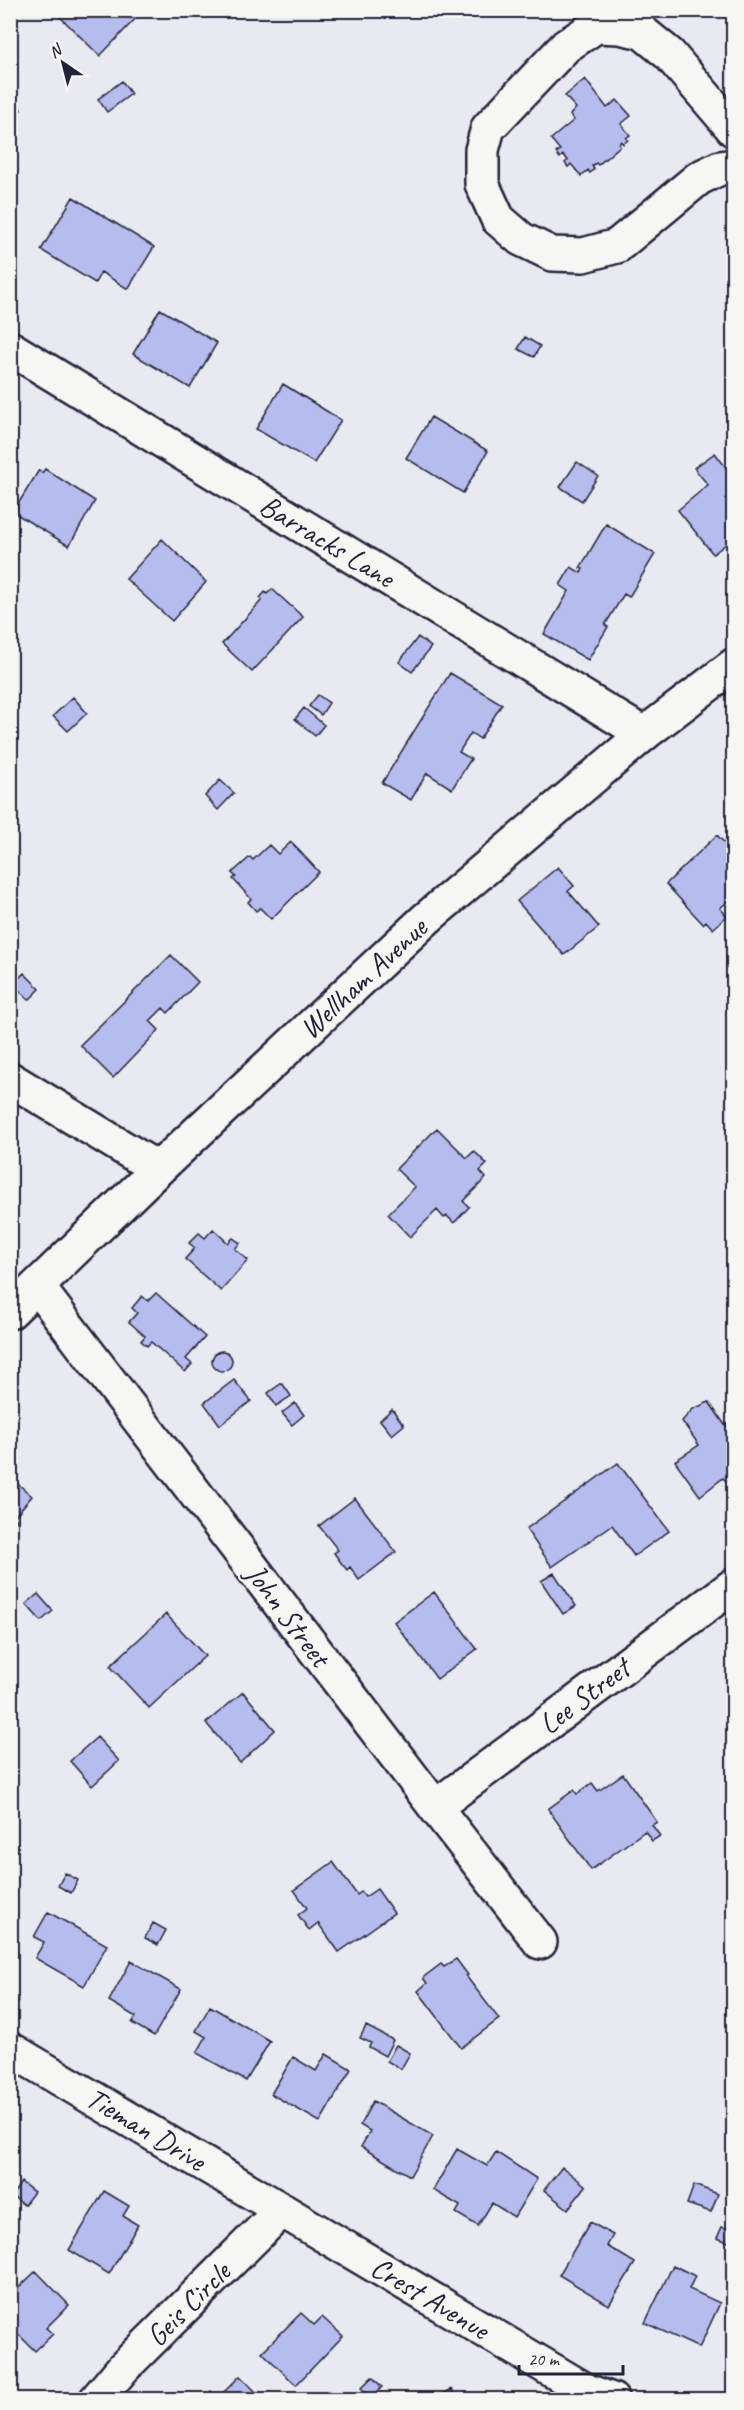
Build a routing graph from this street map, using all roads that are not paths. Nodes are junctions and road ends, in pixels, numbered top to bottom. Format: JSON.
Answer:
{"nodes":[{"id":1,"x":734,"y":129,"type":"edge"},
{"id":2,"x":734,"y":166,"type":"edge"},
{"id":3,"x":10,"y":348,"type":"edge"},
{"id":4,"x":734,"y":665,"type":"edge"},
{"id":5,"x":645,"y":734,"type":"junction"},
{"id":6,"x":10,"y":1079,"type":"edge"},
{"id":7,"x":158,"y":1169,"type":"junction"},
{"id":8,"x":38,"y":1286,"type":"junction"},
{"id":9,"x":10,"y":1312,"type":"edge"},
{"id":10,"x":734,"y":1585,"type":"edge"},
{"id":11,"x":435,"y":1807,"type":"junction"},
{"id":12,"x":540,"y":1942,"type":"dead end"},
{"id":13,"x":10,"y":2049,"type":"edge"},
{"id":14,"x":282,"y":2210,"type":"junction"},
{"id":15,"x":594,"y":2397,"type":"edge"},
{"id":16,"x":96,"y":2400,"type":"edge"}],
"edges":[{"from":1,"to":2,"type":"street"},
{"from":3,"to":5,"type":"street","name":"Barracks Lane"},
{"from":4,"to":5,"type":"street","name":"Wellham Avenue"},
{"from":5,"to":7,"type":"street","name":"Wellham Avenue"},
{"from":6,"to":7,"type":"street"},
{"from":7,"to":8,"type":"street","name":"Wellham Avenue"},
{"from":8,"to":9,"type":"street","name":"Wellham Avenue"},
{"from":8,"to":11,"type":"street","name":"John Street"},
{"from":10,"to":11,"type":"street","name":"Lee Street"},
{"from":11,"to":12,"type":"street","name":"John Street"},
{"from":13,"to":14,"type":"street","name":"Tieman Drive"},
{"from":14,"to":15,"type":"street","name":"Crest Avenue"},
{"from":14,"to":16,"type":"street","name":"Geis Circle"}]}
